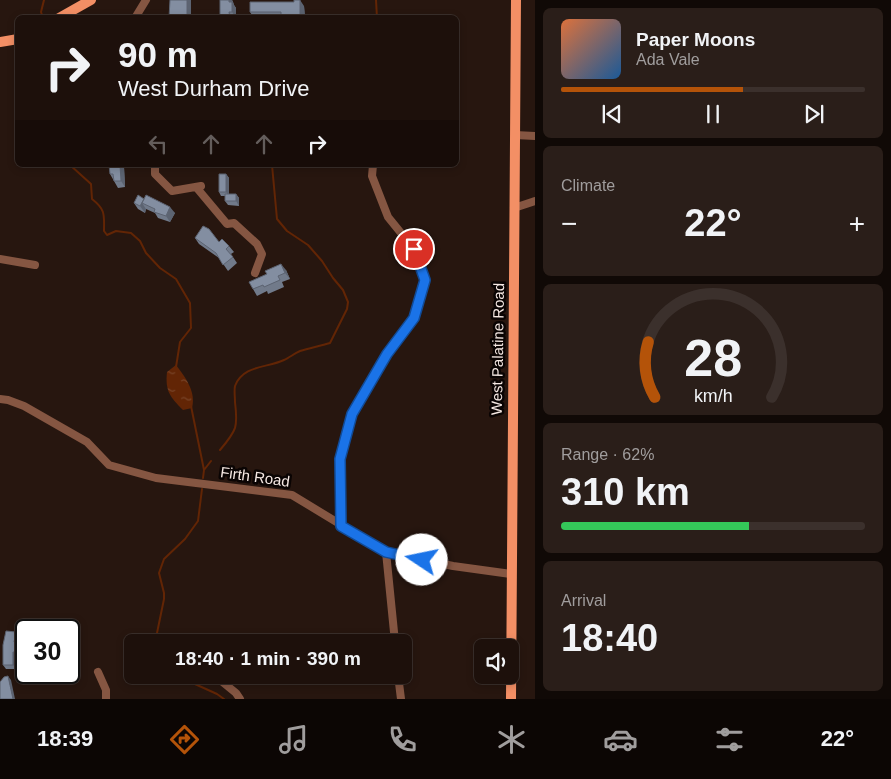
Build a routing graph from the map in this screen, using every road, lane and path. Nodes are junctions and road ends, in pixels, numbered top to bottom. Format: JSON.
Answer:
{"nodes":[{"id":1,"x":91,"y":0,"type":"edge"},
{"id":2,"x":146,"y":0,"type":"edge"},
{"id":3,"x":516,"y":0,"type":"edge"},
{"id":4,"x":64,"y":15,"type":"edge"},
{"id":5,"x":137,"y":15,"type":"edge"},
{"id":6,"x":15,"y":40,"type":"edge"},
{"id":7,"x":0,"y":42,"type":"edge"},
{"id":8,"x":515,"y":135,"type":"junction"},
{"id":9,"x":535,"y":136,"type":"edge"},
{"id":10,"x":155,"y":167,"type":"edge"},
{"id":11,"x":373,"y":167,"type":"edge"},
{"id":12,"x":535,"y":201,"type":"edge"},
{"id":13,"x":514,"y":208,"type":"junction"},
{"id":14,"x":0,"y":259,"type":"edge"},
{"id":15,"x":35,"y":265,"type":"dead end"},
{"id":16,"x":255,"y":273,"type":"dead end"},
{"id":17,"x":0,"y":399,"type":"edge"},
{"id":18,"x":341,"y":526,"type":"junction"},
{"id":19,"x":386,"y":552,"type":"junction"},
{"id":20,"x":511,"y":574,"type":"junction"},
{"id":21,"x":394,"y":634,"type":"edge"},
{"id":22,"x":98,"y":672,"type":"dead end"},
{"id":23,"x":226,"y":684,"type":"edge"},
{"id":24,"x":399,"y":684,"type":"edge"},
{"id":25,"x":106,"y":699,"type":"edge"},
{"id":26,"x":240,"y":699,"type":"edge"},
{"id":27,"x":401,"y":699,"type":"edge"},
{"id":28,"x":511,"y":699,"type":"edge"}],
"edges":[{"from":1,"to":4,"type":"main road"},
{"from":2,"to":5,"type":"street"},
{"from":3,"to":8,"type":"main road","name":"West Palatine Road"},
{"from":6,"to":7,"type":"main road"},
{"from":8,"to":9,"type":"street"},
{"from":8,"to":13,"type":"main road","name":"West Palatine Road"},
{"from":10,"to":16,"type":"street"},
{"from":11,"to":18,"type":"street"},
{"from":12,"to":13,"type":"street"},
{"from":13,"to":20,"type":"main road","name":"West Palatine Road"},
{"from":14,"to":15,"type":"street"},
{"from":17,"to":18,"type":"street","name":"Firth Road"},
{"from":18,"to":19,"type":"street","name":"Firth Road"},
{"from":19,"to":20,"type":"street","name":"Firth Road"},
{"from":19,"to":21,"type":"street"},
{"from":20,"to":28,"type":"main road","name":"West Palatine Road"},
{"from":22,"to":25,"type":"street"},
{"from":23,"to":26,"type":"street"},
{"from":24,"to":27,"type":"street"}]}
